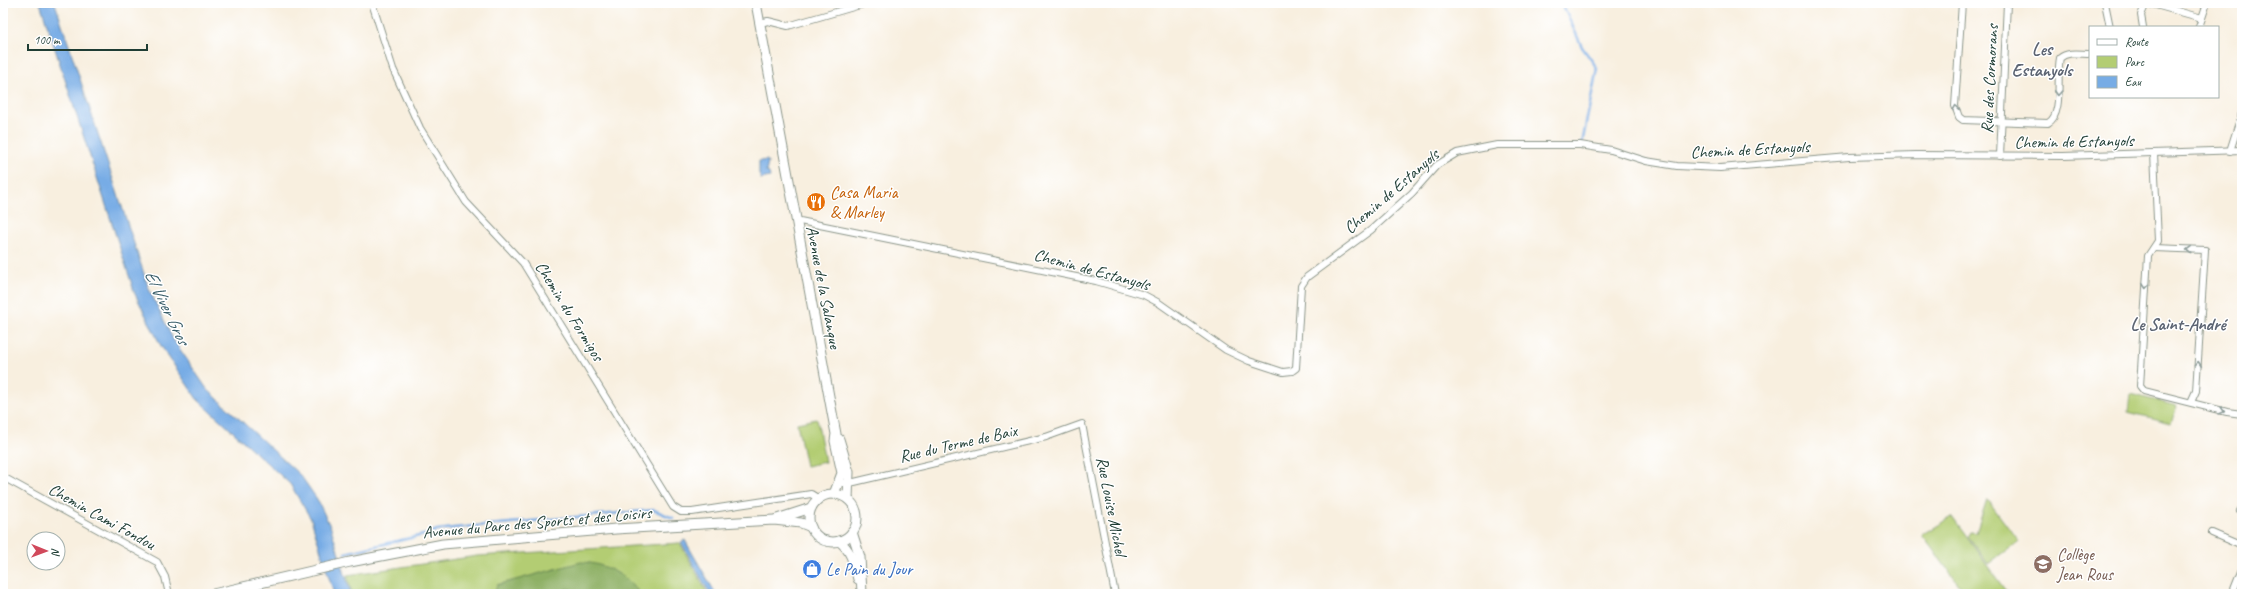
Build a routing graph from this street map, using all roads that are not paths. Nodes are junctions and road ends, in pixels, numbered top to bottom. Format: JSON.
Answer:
{"nodes":[{"id":1,"x":372,"y":3,"type":"edge"},
{"id":2,"x":756,"y":3,"type":"edge"},
{"id":3,"x":868,"y":3,"type":"edge"},
{"id":4,"x":1962,"y":3,"type":"edge"},
{"id":5,"x":2007,"y":3,"type":"edge"},
{"id":6,"x":2052,"y":3,"type":"edge"},
{"id":7,"x":2058,"y":3,"type":"edge"},
{"id":8,"x":2105,"y":3,"type":"edge"},
{"id":9,"x":2138,"y":3,"type":"edge"},
{"id":10,"x":2207,"y":3,"type":"edge"},
{"id":11,"x":2145,"y":6,"type":"junction"},
{"id":12,"x":2202,"y":18,"type":"junction"},
{"id":13,"x":760,"y":23,"type":"junction"},
{"id":14,"x":2110,"y":26,"type":"edge"},
{"id":15,"x":2143,"y":26,"type":"edge"},
{"id":16,"x":2199,"y":26,"type":"edge"},
{"id":17,"x":2089,"y":54,"type":"edge"},
{"id":18,"x":2242,"y":113,"type":"edge"},
{"id":19,"x":2001,"y":122,"type":"junction"},
{"id":20,"x":2242,"y":150,"type":"edge"},
{"id":21,"x":2230,"y":151,"type":"junction"},
{"id":22,"x":2154,"y":153,"type":"junction"},
{"id":23,"x":2000,"y":156,"type":"junction"},
{"id":24,"x":795,"y":220,"type":"junction"},
{"id":25,"x":2154,"y":248,"type":"junction"},
{"id":26,"x":2192,"y":402,"type":"junction"},
{"id":27,"x":2242,"y":414,"type":"edge"},
{"id":28,"x":1082,"y":424,"type":"joint"},
{"id":29,"x":836,"y":434,"type":"junction"},
{"id":30,"x":3,"y":477,"type":"edge"},
{"id":31,"x":839,"y":483,"type":"junction"},
{"id":32,"x":850,"y":483,"type":"junction"},
{"id":33,"x":834,"y":494,"type":"junction"},
{"id":34,"x":819,"y":499,"type":"junction"},
{"id":35,"x":848,"y":499,"type":"junction"},
{"id":36,"x":811,"y":508,"type":"junction"},
{"id":37,"x":774,"y":520,"type":"junction"},
{"id":38,"x":811,"y":527,"type":"junction"},
{"id":39,"x":852,"y":532,"type":"junction"},
{"id":40,"x":2212,"y":533,"type":"dead end"},
{"id":41,"x":839,"y":541,"type":"junction"},
{"id":42,"x":2242,"y":546,"type":"edge"},
{"id":43,"x":2242,"y":569,"type":"edge"},
{"id":44,"x":862,"y":593,"type":"edge"},
{"id":45,"x":169,"y":594,"type":"edge"},
{"id":46,"x":213,"y":594,"type":"edge"},
{"id":47,"x":1115,"y":594,"type":"edge"},
{"id":48,"x":2232,"y":594,"type":"edge"}],
"edges":[{"from":1,"to":34,"type":"street","name":"Chemin du Formigos"},
{"from":2,"to":13,"type":"main road","name":"Avenue de la Salanque"},
{"from":3,"to":13,"type":"street"},
{"from":19,"to":4,"type":"street","one_way":true},
{"from":5,"to":19,"type":"street","name":"Rue des Cormorans"},
{"from":6,"to":7,"type":"street"},
{"from":8,"to":14,"type":"street"},
{"from":9,"to":11,"type":"street"},
{"from":10,"to":12,"type":"street"},
{"from":11,"to":12,"type":"street"},
{"from":11,"to":15,"type":"street"},
{"from":12,"to":16,"type":"street"},
{"from":13,"to":24,"type":"main road","name":"Avenue de la Salanque"},
{"from":17,"to":19,"type":"street","one_way":true},
{"from":18,"to":21,"type":"street"},
{"from":19,"to":23,"type":"street","name":"Rue des Cormorans"},
{"from":20,"to":21,"type":"street","name":"Chemin de Estanyols"},
{"from":21,"to":22,"type":"street","name":"Chemin de Estanyols"},
{"from":22,"to":23,"type":"street","name":"Chemin de Estanyols"},
{"from":22,"to":25,"type":"street"},
{"from":23,"to":24,"type":"street","name":"Chemin de Estanyols"},
{"from":24,"to":29,"type":"main road","name":"Avenue de la Salanque"},
{"from":25,"to":26,"type":"street","one_way":true},
{"from":26,"to":25,"type":"street","one_way":true},
{"from":26,"to":27,"type":"street","one_way":true},
{"from":28,"to":32,"type":"street","name":"Rue du Terme de Baix"},
{"from":28,"to":47,"type":"street","name":"Rue Louise Michel"},
{"from":29,"to":31,"type":"main road"},
{"from":29,"to":32,"type":"main road"},
{"from":30,"to":45,"type":"street","name":"Chemin Cami Fondou"},
{"from":31,"to":32,"type":"street","name":"Rue du Terme de Baix"},
{"from":31,"to":33,"type":"main road"},
{"from":32,"to":35,"type":"main road"},
{"from":33,"to":34,"type":"main road"},
{"from":33,"to":35,"type":"main road"},
{"from":34,"to":36,"type":"main road"},
{"from":35,"to":39,"type":"main road"},
{"from":36,"to":37,"type":"main road","name":"Avenue du Parc des Sports et des Loisirs"},
{"from":36,"to":38,"type":"main road"},
{"from":37,"to":38,"type":"main road","name":"Avenue du Parc des Sports et des Loisirs"},
{"from":37,"to":46,"type":"main road","name":"Avenue du Parc des Sports et des Loisirs"},
{"from":38,"to":41,"type":"main road"},
{"from":39,"to":41,"type":"main road"},
{"from":39,"to":44,"type":"main road"},
{"from":40,"to":42,"type":"street"},
{"from":41,"to":44,"type":"main road"},
{"from":43,"to":48,"type":"street"}]}
